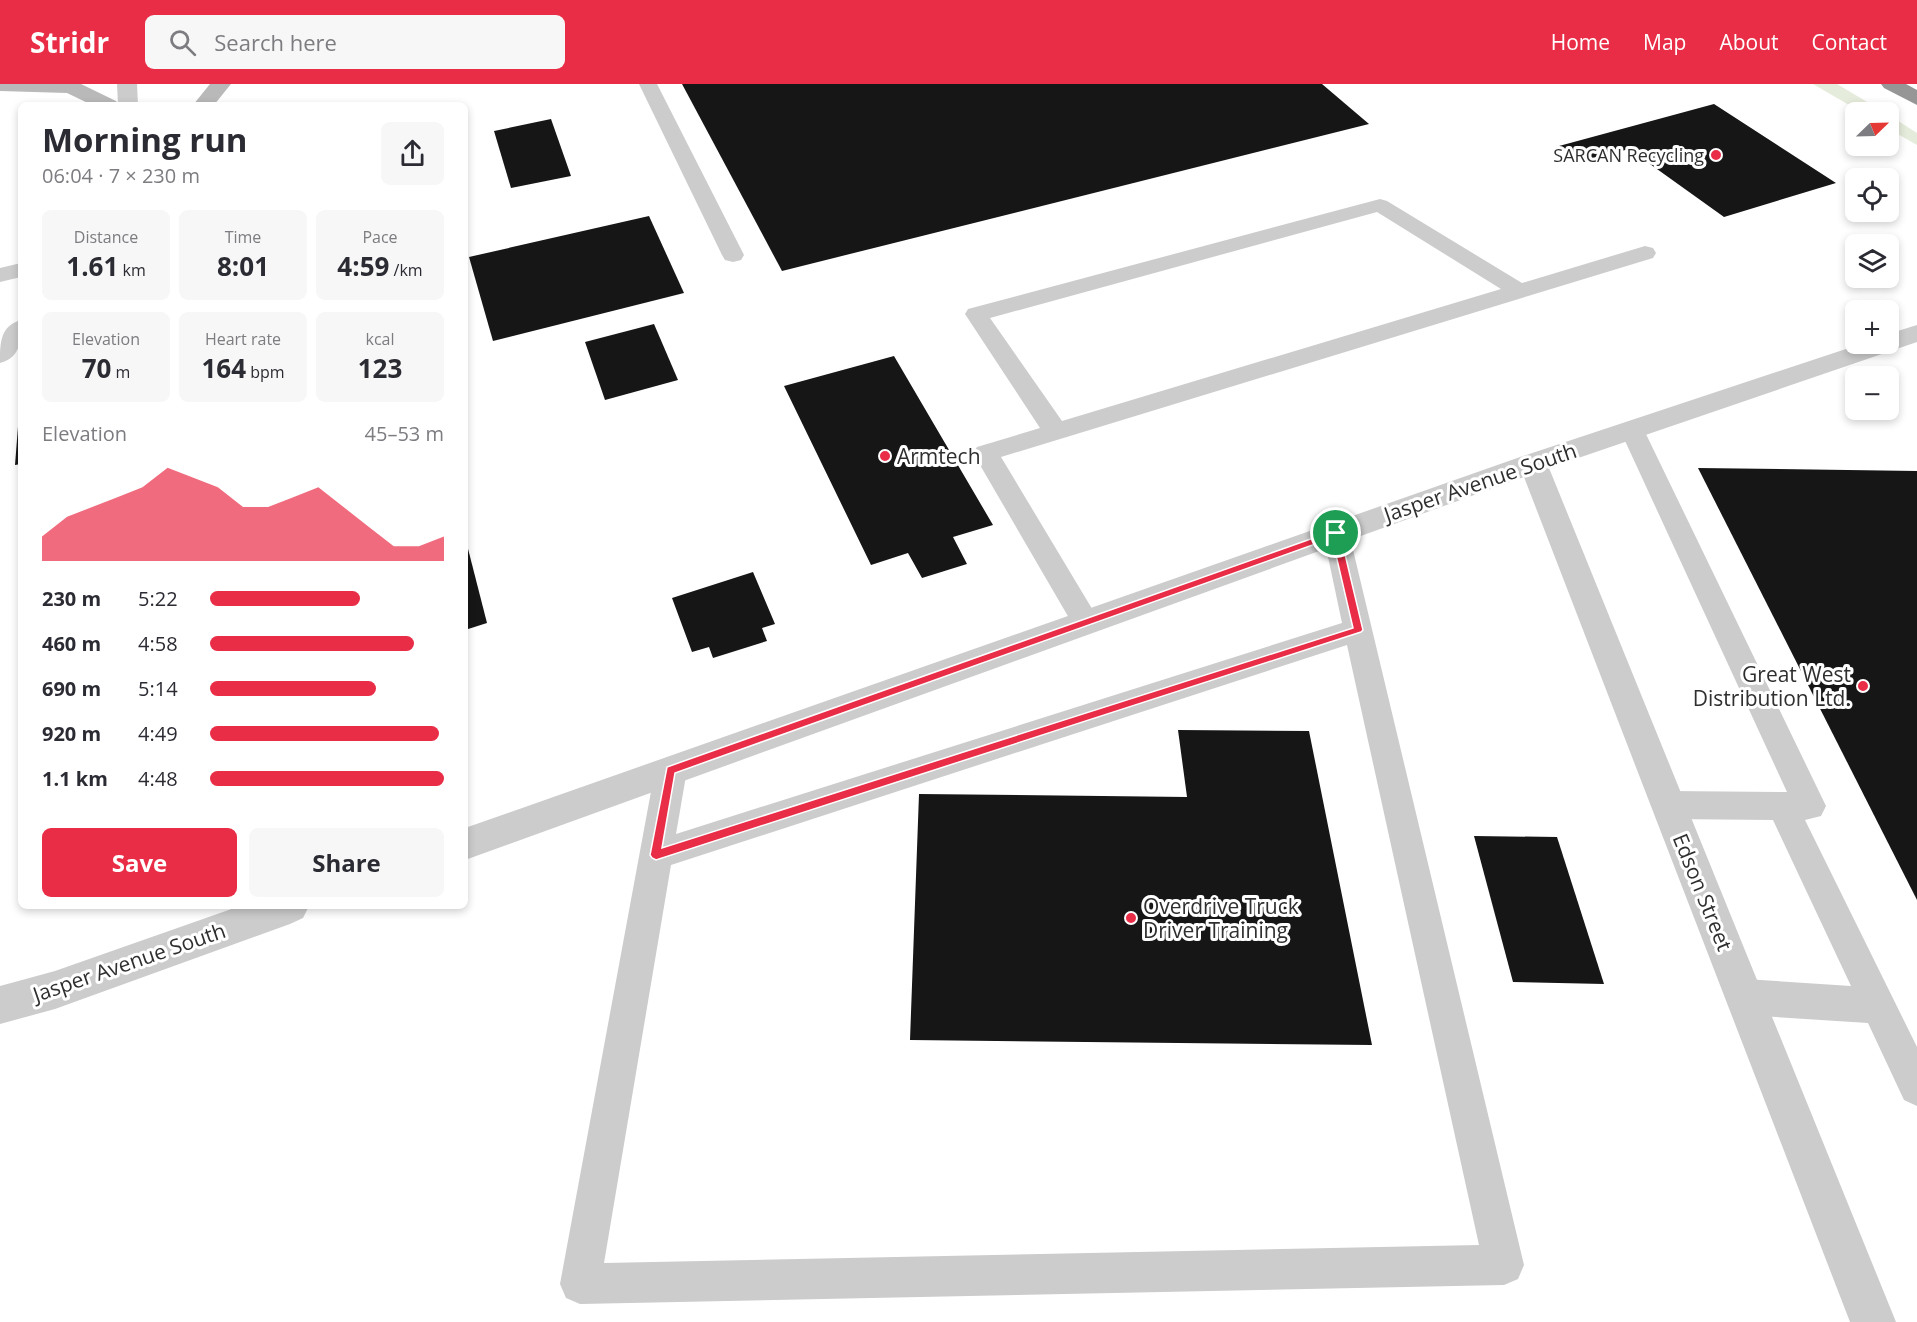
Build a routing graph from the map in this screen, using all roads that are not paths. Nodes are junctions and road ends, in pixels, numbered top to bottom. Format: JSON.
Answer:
{"nodes":[{"id":1,"x":128,"y":84,"type":"edge"},
{"id":2,"x":221,"y":84,"type":"edge"},
{"id":3,"x":648,"y":84,"type":"edge"},
{"id":4,"x":1891,"y":84,"type":"edge"},
{"id":5,"x":0,"y":85,"type":"edge"},
{"id":6,"x":1917,"y":99,"type":"edge"},
{"id":7,"x":103,"y":102,"type":"edge"},
{"id":8,"x":128,"y":102,"type":"edge"},
{"id":9,"x":206,"y":102,"type":"edge"},
{"id":10,"x":1645,"y":253,"type":"dead end"},
{"id":11,"x":733,"y":255,"type":"dead end"},
{"id":12,"x":18,"y":271,"type":"edge"},
{"id":13,"x":0,"y":275,"type":"edge"},
{"id":14,"x":1521,"y":292,"type":"junction"},
{"id":15,"x":18,"y":332,"type":"edge"},
{"id":16,"x":1917,"y":333,"type":"edge"},
{"id":17,"x":1899,"y":339,"type":"edge"},
{"id":18,"x":0,"y":354,"type":"edge"},
{"id":19,"x":1855,"y":354,"type":"edge"},
{"id":20,"x":1632,"y":430,"type":"junction"},
{"id":21,"x":1056,"y":432,"type":"junction"},
{"id":22,"x":1533,"y":463,"type":"junction"},
{"id":23,"x":1336,"y":533,"type":"junction"},
{"id":24,"x":1086,"y":622,"type":"junction"},
{"id":25,"x":1358,"y":630,"type":"junction"},
{"id":26,"x":671,"y":770,"type":"junction"},
{"id":27,"x":1668,"y":805,"type":"junction"},
{"id":28,"x":1782,"y":806,"type":"junction"},
{"id":29,"x":468,"y":843,"type":"edge"},
{"id":30,"x":656,"y":855,"type":"junction"},
{"id":31,"x":282,"y":909,"type":"edge"},
{"id":32,"x":1745,"y":997,"type":"junction"},
{"id":33,"x":0,"y":1005,"type":"edge"},
{"id":34,"x":1878,"y":1006,"type":"junction"},
{"id":35,"x":1917,"y":1087,"type":"edge"},
{"id":36,"x":1873,"y":1322,"type":"edge"}],
"edges":[{"from":1,"to":8,"type":"street"},
{"from":2,"to":9,"type":"main road"},
{"from":3,"to":11,"type":"lane"},
{"from":4,"to":6,"type":"highway"},
{"from":5,"to":7,"type":"main road"},
{"from":10,"to":14,"type":"lane"},
{"from":12,"to":13,"type":"lane"},
{"from":14,"to":21,"type":"lane"},
{"from":14,"to":21,"type":"lane"},
{"from":15,"to":18,"type":"street"},
{"from":16,"to":17,"type":"street","name":"Jasper Avenue South"},
{"from":19,"to":20,"type":"street","name":"Jasper Avenue South"},
{"from":20,"to":22,"type":"street","name":"Jasper Avenue South"},
{"from":20,"to":28,"type":"lane"},
{"from":21,"to":24,"type":"lane"},
{"from":22,"to":23,"type":"street","name":"Jasper Avenue South"},
{"from":22,"to":27,"type":"street","name":"Edson Street"},
{"from":23,"to":24,"type":"street","name":"Jasper Avenue South"},
{"from":23,"to":25,"type":"lane"},
{"from":24,"to":26,"type":"street","name":"Jasper Avenue South"},
{"from":25,"to":30,"type":"lane"},
{"from":25,"to":30,"type":"lane"},
{"from":26,"to":29,"type":"street","name":"Jasper Avenue South"},
{"from":26,"to":30,"type":"lane"},
{"from":27,"to":28,"type":"lane"},
{"from":27,"to":32,"type":"street","name":"Edson Street"},
{"from":28,"to":34,"type":"lane"},
{"from":31,"to":33,"type":"street","name":"Jasper Avenue South"},
{"from":32,"to":34,"type":"lane"},
{"from":32,"to":36,"type":"street","name":"Edson Street"},
{"from":34,"to":35,"type":"lane"}]}
